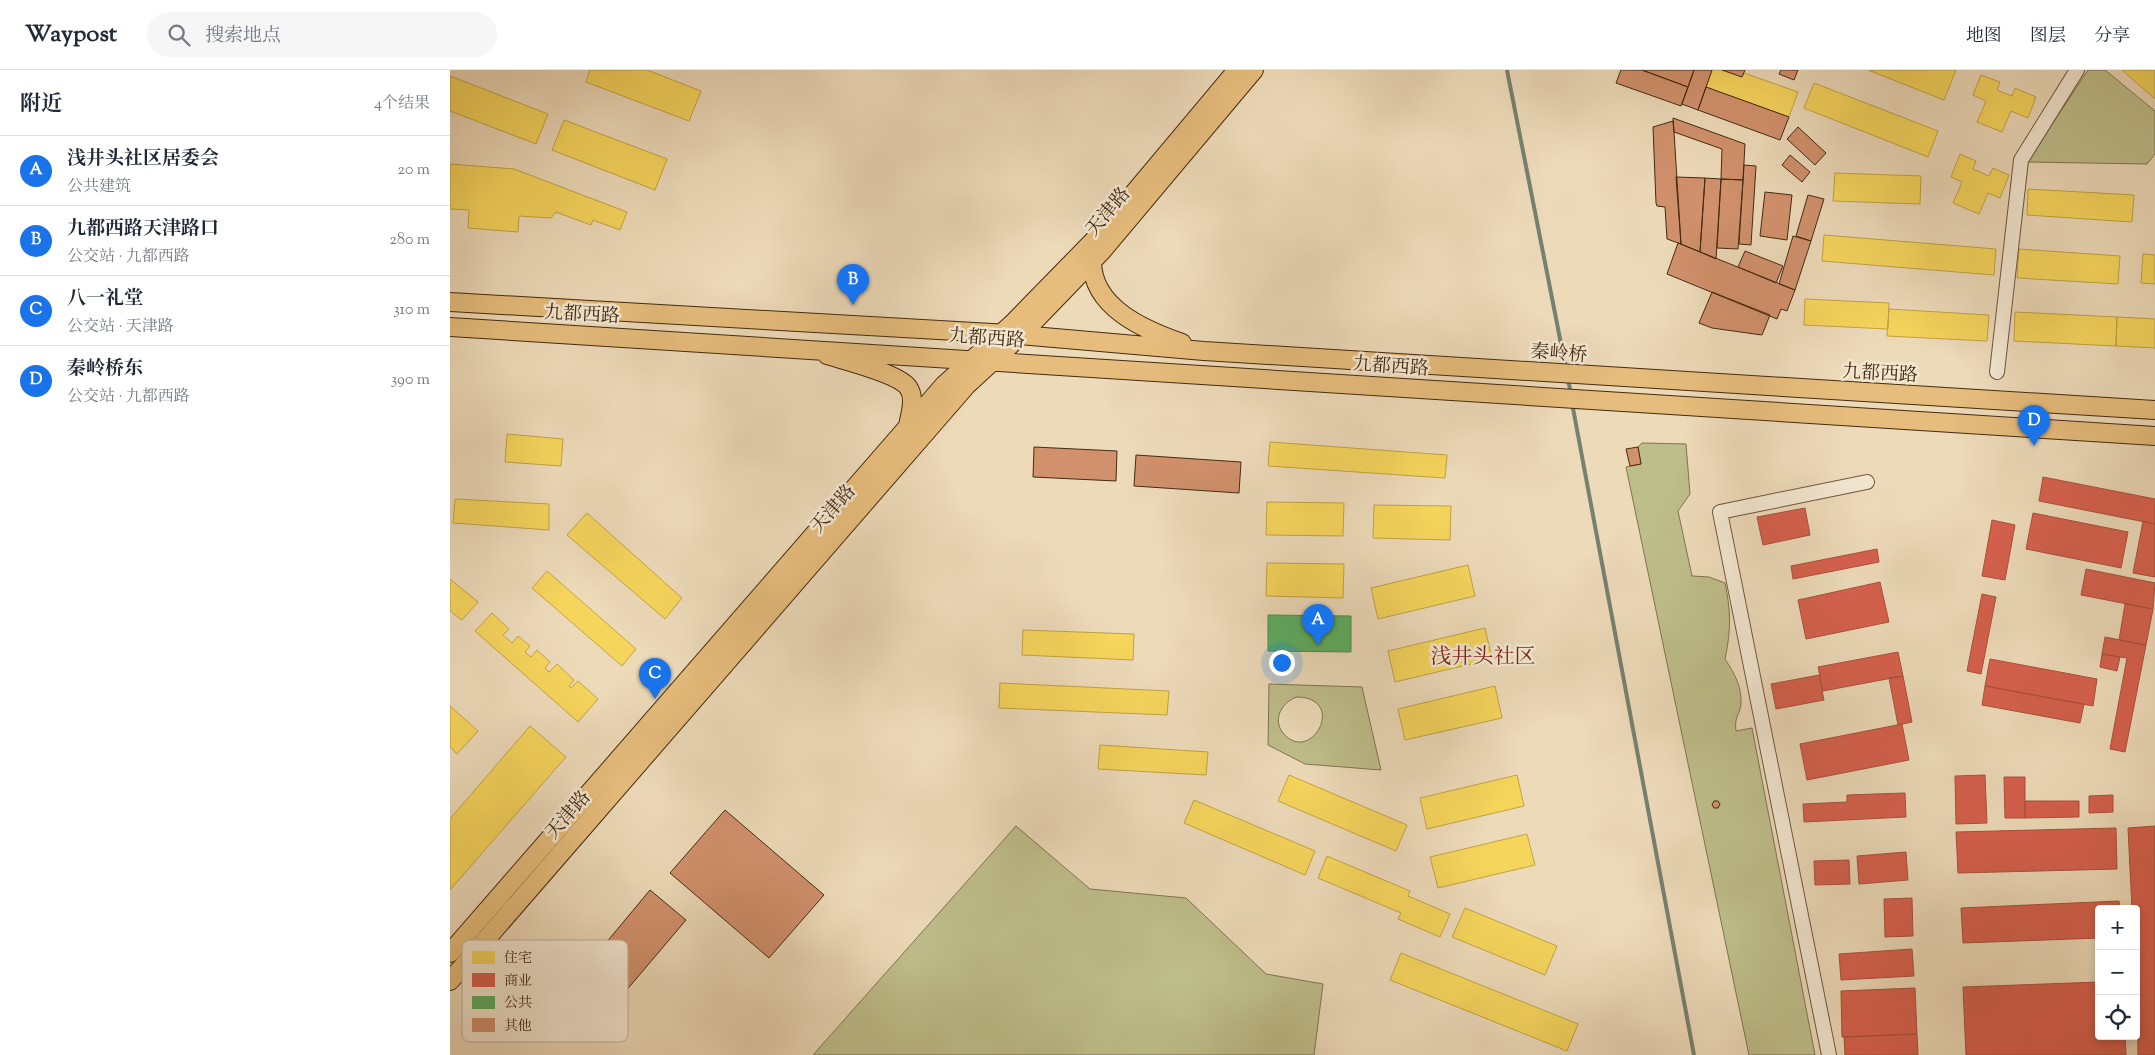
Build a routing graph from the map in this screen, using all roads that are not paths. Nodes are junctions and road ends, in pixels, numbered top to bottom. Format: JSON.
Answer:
{"nodes":[{"id":1,"x":1237,"y":70,"type":"edge"},
{"id":2,"x":1254,"y":70,"type":"edge"},
{"id":3,"x":2077,"y":70,"type":"edge"},
{"id":4,"x":1092,"y":262,"type":"junction"},
{"id":5,"x":450,"y":302,"type":"edge"},
{"id":6,"x":450,"y":327,"type":"edge"},
{"id":7,"x":1002,"y":334,"type":"junction"},
{"id":8,"x":1021,"y":335,"type":"junction"},
{"id":9,"x":803,"y":348,"type":"junction"},
{"id":10,"x":1204,"y":351,"type":"junction"},
{"id":11,"x":976,"y":358,"type":"junction"},
{"id":12,"x":996,"y":359,"type":"junction"},
{"id":13,"x":1514,"y":371,"type":"joint"},
{"id":14,"x":1997,"y":372,"type":"dead end"},
{"id":15,"x":1602,"y":376,"type":"joint"},
{"id":16,"x":2155,"y":410,"type":"edge"},
{"id":17,"x":907,"y":427,"type":"junction"},
{"id":18,"x":2155,"y":436,"type":"edge"},
{"id":19,"x":1866,"y":482,"type":"dead end"},
{"id":20,"x":486,"y":940,"type":"edge"},
{"id":21,"x":450,"y":953,"type":"edge"},
{"id":22,"x":462,"y":967,"type":"edge"},
{"id":23,"x":450,"y":981,"type":"edge"},
{"id":24,"x":1829,"y":1055,"type":"edge"}],
"edges":[{"from":1,"to":7,"type":"main road","name":"天津路"},
{"from":2,"to":4,"type":"main road","name":"天津路"},
{"from":3,"to":14,"type":"street"},
{"from":4,"to":8,"type":"main road","name":"天津路"},
{"from":4,"to":10,"type":"main road"},
{"from":5,"to":7,"type":"main road","name":"九都西路"},
{"from":6,"to":9,"type":"main road","name":"九都西路"},
{"from":7,"to":8,"type":"main road","name":"九都西路"},
{"from":7,"to":11,"type":"main road","name":"天津路"},
{"from":8,"to":10,"type":"main road","name":"九都西路"},
{"from":8,"to":12,"type":"main road","name":"天津路"},
{"from":9,"to":11,"type":"main road","name":"九都西路"},
{"from":9,"to":17,"type":"main road"},
{"from":10,"to":13,"type":"main road","name":"九都西路"},
{"from":11,"to":12,"type":"main road","name":"九都西路"},
{"from":11,"to":17,"type":"main road","name":"天津路"},
{"from":12,"to":18,"type":"main road","name":"九都西路"},
{"from":12,"to":20,"type":"main road","name":"天津路"},
{"from":13,"to":15,"type":"main road","name":"秦岭桥"},
{"from":15,"to":16,"type":"main road","name":"九都西路"},
{"from":17,"to":21,"type":"main road","name":"天津路"},
{"from":19,"to":24,"type":"street"},
{"from":22,"to":23,"type":"main road","name":"天津路"}]}
